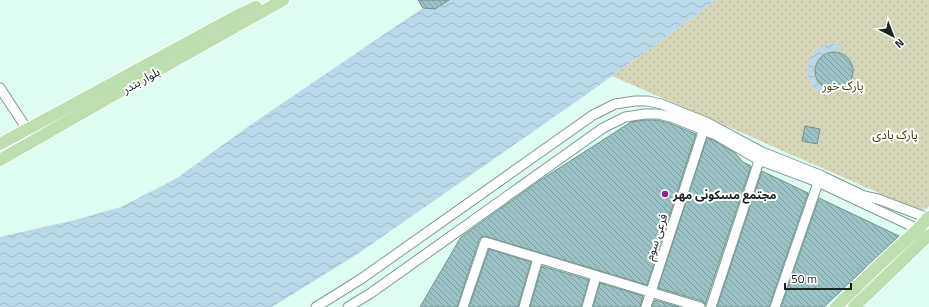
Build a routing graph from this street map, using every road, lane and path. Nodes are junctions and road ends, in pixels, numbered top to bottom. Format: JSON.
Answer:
{"nodes":[{"id":1,"x":271,"y":0,"type":"edge"},
{"id":2,"x":284,"y":0,"type":"edge"},
{"id":3,"x":0,"y":88,"type":"edge"},
{"id":4,"x":706,"y":122,"type":"junction"},
{"id":5,"x":27,"y":129,"type":"junction"},
{"id":6,"x":0,"y":144,"type":"edge"},
{"id":7,"x":760,"y":156,"type":"junction"},
{"id":8,"x":0,"y":160,"type":"edge"},
{"id":9,"x":819,"y":179,"type":"junction"},
{"id":10,"x":929,"y":217,"type":"edge"},
{"id":11,"x":925,"y":233,"type":"edge"},
{"id":12,"x":538,"y":258,"type":"junction"},
{"id":13,"x":596,"y":276,"type":"junction"},
{"id":14,"x":650,"y":292,"type":"junction"},
{"id":15,"x":316,"y":307,"type":"edge"},
{"id":16,"x":348,"y":307,"type":"edge"},
{"id":17,"x":463,"y":307,"type":"edge"},
{"id":18,"x":524,"y":307,"type":"edge"},
{"id":19,"x":587,"y":307,"type":"edge"},
{"id":20,"x":646,"y":307,"type":"edge"},
{"id":21,"x":700,"y":307,"type":"edge"},
{"id":22,"x":711,"y":307,"type":"edge"},
{"id":23,"x":775,"y":307,"type":"edge"},
{"id":24,"x":836,"y":307,"type":"edge"},
{"id":25,"x":854,"y":307,"type":"edge"}],
"edges":[{"from":1,"to":5,"type":"main road","name":"بلوار بندر"},
{"from":2,"to":8,"type":"main road","name":"بلوار بندر"},
{"from":3,"to":5,"type":"street"},
{"from":4,"to":7,"type":"street"},
{"from":4,"to":14,"type":"street","name":"فرعی سوم"},
{"from":4,"to":15,"type":"street"},
{"from":5,"to":6,"type":"main road","name":"بلوار بندر"},
{"from":7,"to":9,"type":"street"},
{"from":7,"to":16,"type":"street"},
{"from":7,"to":22,"type":"street"},
{"from":9,"to":10,"type":"street"},
{"from":9,"to":11,"type":"street"},
{"from":9,"to":23,"type":"street"},
{"from":10,"to":11,"type":"main road"},
{"from":11,"to":24,"type":"main road"},
{"from":11,"to":25,"type":"main road"},
{"from":12,"to":13,"type":"street"},
{"from":12,"to":17,"type":"street"},
{"from":12,"to":18,"type":"street"},
{"from":13,"to":14,"type":"street"},
{"from":13,"to":19,"type":"street"},
{"from":14,"to":20,"type":"street","name":"فرعی سوم"},
{"from":14,"to":21,"type":"street"}]}
